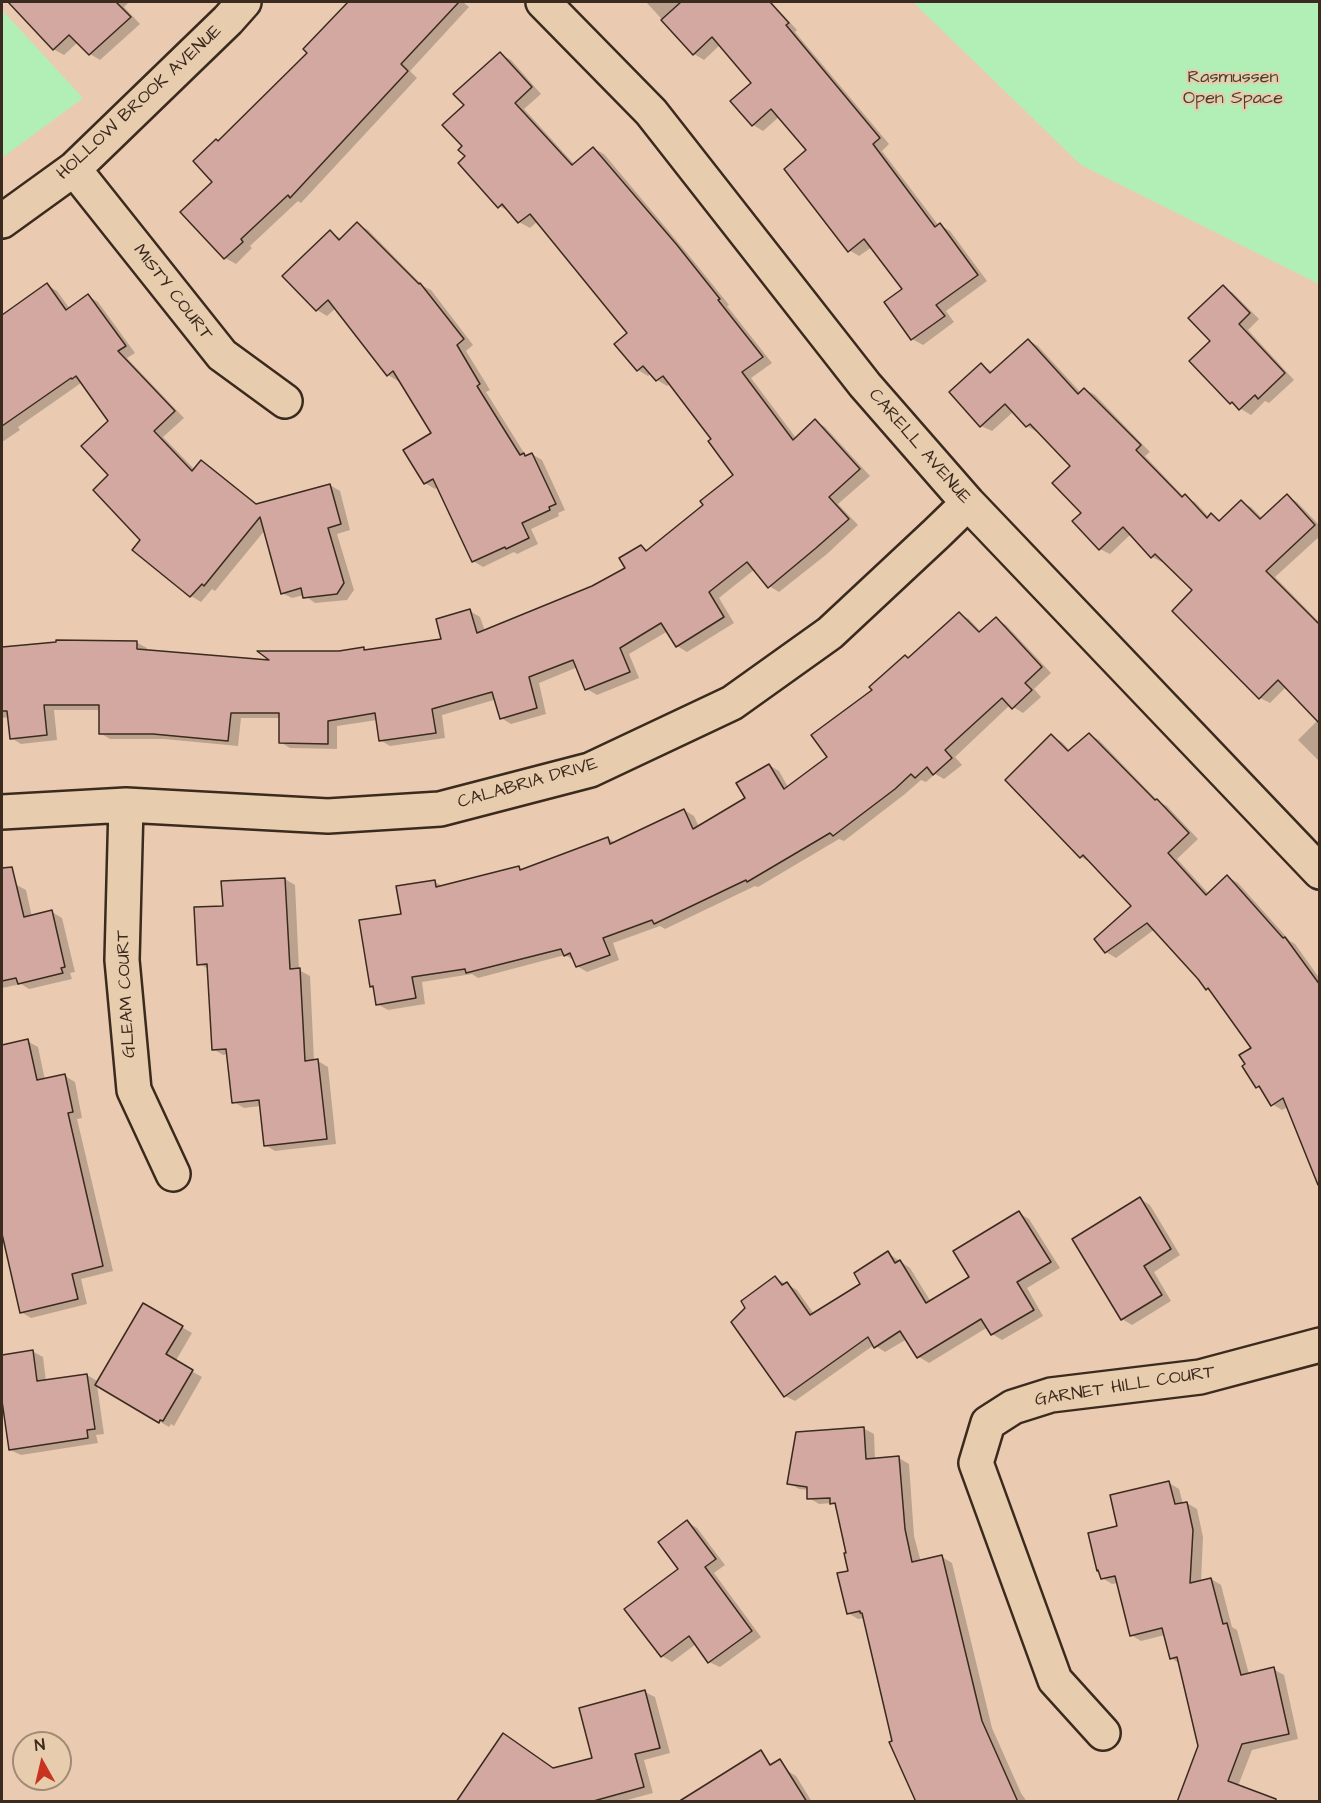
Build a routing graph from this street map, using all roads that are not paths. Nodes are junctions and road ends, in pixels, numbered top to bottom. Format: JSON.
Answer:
{"nodes":[{"id":1,"x":244,"y":2,"type":"edge"},
{"id":2,"x":543,"y":2,"type":"edge"},
{"id":3,"x":74,"y":169,"type":"junction"},
{"id":4,"x":2,"y":221,"type":"edge"},
{"id":5,"x":285,"y":401,"type":"dead end"},
{"id":6,"x":968,"y":503,"type":"junction"},
{"id":7,"x":126,"y":805,"type":"junction"},
{"id":8,"x":2,"y":812,"type":"edge"},
{"id":9,"x":1320,"y":872,"type":"edge"},
{"id":10,"x":173,"y":1174,"type":"dead end"},
{"id":11,"x":1320,"y":1345,"type":"edge"},
{"id":12,"x":1102,"y":1733,"type":"dead end"}],
"edges":[{"from":1,"to":3,"type":"street","name":"HOLLOW BROOK AVENUE"},
{"from":2,"to":6,"type":"street","name":"CARELL AVENUE"},
{"from":3,"to":4,"type":"street","name":"HOLLOW BROOK AVENUE"},
{"from":3,"to":5,"type":"street","name":"MISTY COURT"},
{"from":6,"to":7,"type":"street","name":"CALABRIA DRIVE"},
{"from":6,"to":9,"type":"street","name":"CARELL AVENUE"},
{"from":7,"to":8,"type":"street","name":"CALABRIA DRIVE"},
{"from":7,"to":10,"type":"street","name":"GLEAM COURT"},
{"from":11,"to":12,"type":"street","name":"GARNET HILL COURT"}]}
